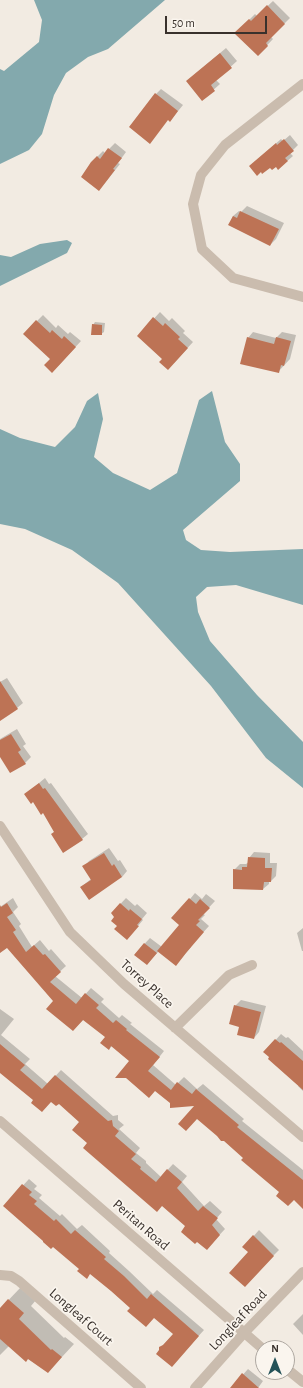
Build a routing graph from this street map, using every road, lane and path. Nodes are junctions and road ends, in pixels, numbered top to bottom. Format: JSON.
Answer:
{"nodes":[{"id":1,"x":303,"y":84,"type":"edge"},
{"id":2,"x":303,"y":297,"type":"edge"},
{"id":3,"x":0,"y":826,"type":"edge"},
{"id":4,"x":252,"y":965,"type":"dead end"},
{"id":5,"x":175,"y":1028,"type":"junction"},
{"id":6,"x":0,"y":1121,"type":"edge"},
{"id":7,"x":303,"y":1136,"type":"edge"},
{"id":8,"x":303,"y":1272,"type":"edge"},
{"id":9,"x":0,"y":1275,"type":"edge"},
{"id":10,"x":244,"y":1333,"type":"junction"},
{"id":11,"x":255,"y":1342,"type":"edge"},
{"id":12,"x":295,"y":1376,"type":"edge"},
{"id":13,"x":303,"y":1382,"type":"edge"},
{"id":14,"x":141,"y":1388,"type":"edge"},
{"id":15,"x":195,"y":1388,"type":"edge"}],
"edges":[{"from":1,"to":2,"type":"street"},
{"from":3,"to":5,"type":"street","name":"Torrey Place"},
{"from":4,"to":5,"type":"street"},
{"from":5,"to":7,"type":"street","name":"Torrey Place"},
{"from":6,"to":10,"type":"street","name":"Peritan Road"},
{"from":8,"to":10,"type":"street","name":"Longleaf Road"},
{"from":9,"to":14,"type":"street","name":"Longleaf Court"},
{"from":10,"to":11,"type":"street","name":"Peritan Road"},
{"from":10,"to":15,"type":"street","name":"Longleaf Road"},
{"from":12,"to":13,"type":"street"}]}
